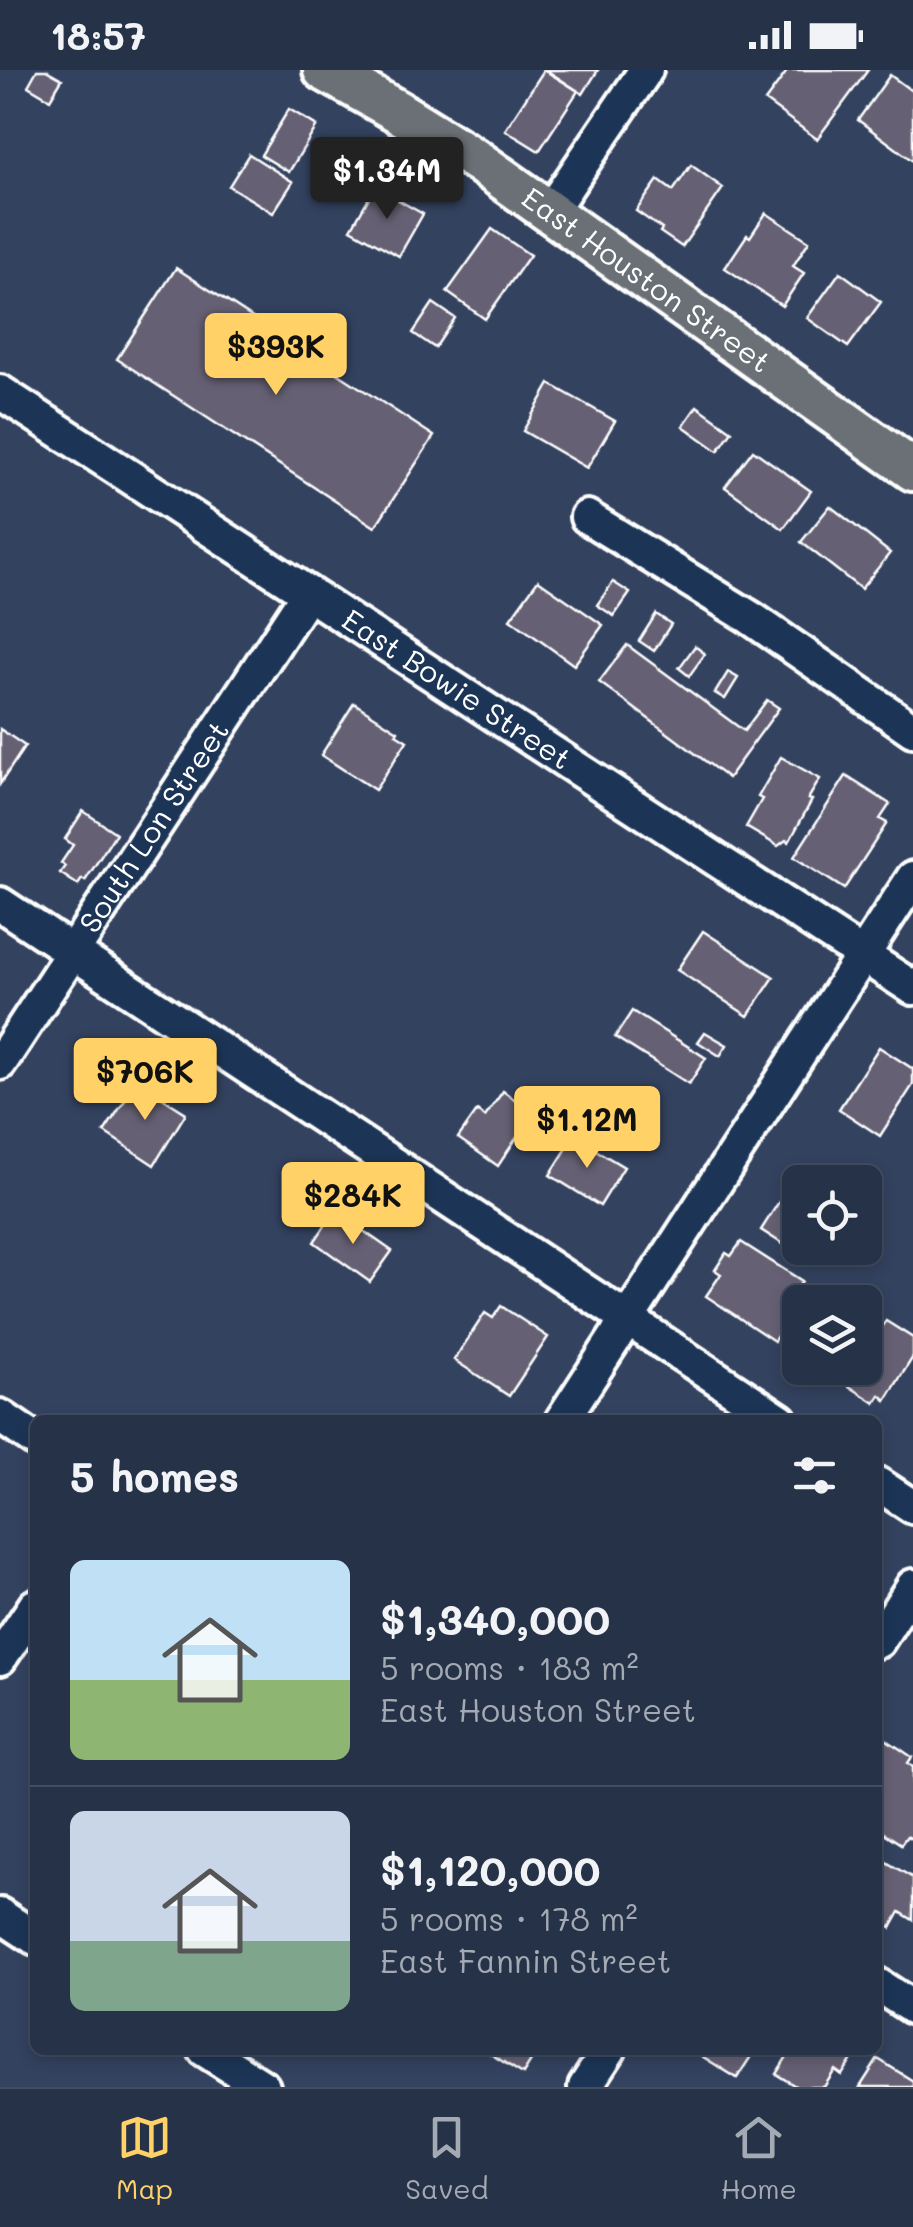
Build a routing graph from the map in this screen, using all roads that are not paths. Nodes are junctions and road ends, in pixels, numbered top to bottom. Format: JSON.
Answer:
{"nodes":[{"id":1,"x":324,"y":70,"type":"edge"},
{"id":2,"x":646,"y":70,"type":"edge"},
{"id":3,"x":550,"y":211,"type":"junction"},
{"id":4,"x":0,"y":392,"type":"edge"},
{"id":5,"x":913,"y":470,"type":"edge"},
{"id":6,"x":587,"y":517,"type":"dead end"},
{"id":7,"x":308,"y":593,"type":"junction"},
{"id":8,"x":913,"y":730,"type":"edge"},
{"id":9,"x":913,"y":878,"type":"edge"},
{"id":10,"x":0,"y":904,"type":"edge"},
{"id":11,"x":72,"y":952,"type":"junction"},
{"id":12,"x":863,"y":955,"type":"junction"},
{"id":13,"x":913,"y":988,"type":"edge"},
{"id":14,"x":0,"y":1062,"type":"edge"},
{"id":15,"x":626,"y":1320,"type":"junction"},
{"id":16,"x":565,"y":1415,"type":"edge"},
{"id":17,"x":772,"y":1415,"type":"edge"},
{"id":18,"x":0,"y":1416,"type":"edge"},
{"id":19,"x":30,"y":1437,"type":"edge"},
{"id":20,"x":882,"y":1487,"type":"edge"},
{"id":21,"x":913,"y":1507,"type":"edge"},
{"id":22,"x":913,"y":1586,"type":"edge"},
{"id":23,"x":30,"y":1613,"type":"edge"},
{"id":24,"x":882,"y":1635,"type":"edge"},
{"id":25,"x":0,"y":1658,"type":"edge"},
{"id":26,"x":0,"y":1915,"type":"edge"},
{"id":27,"x":30,"y":1935,"type":"edge"},
{"id":28,"x":882,"y":1988,"type":"edge"},
{"id":29,"x":913,"y":2008,"type":"edge"},
{"id":30,"x":213,"y":2055,"type":"edge"},
{"id":31,"x":606,"y":2055,"type":"edge"},
{"id":32,"x":263,"y":2087,"type":"edge"},
{"id":33,"x":585,"y":2087,"type":"edge"}],
"edges":[{"from":1,"to":3,"type":"main road","name":"East Houston Street"},
{"from":2,"to":3,"type":"street"},
{"from":3,"to":5,"type":"main road","name":"East Houston Street"},
{"from":4,"to":7,"type":"street","name":"East Bowie Street"},
{"from":6,"to":8,"type":"street"},
{"from":7,"to":11,"type":"street","name":"South Lon Street"},
{"from":7,"to":12,"type":"street","name":"East Bowie Street"},
{"from":9,"to":12,"type":"street"},
{"from":10,"to":11,"type":"street"},
{"from":11,"to":14,"type":"street","name":"South Lon Street"},
{"from":11,"to":15,"type":"street"},
{"from":12,"to":13,"type":"street","name":"East Bowie Street"},
{"from":12,"to":15,"type":"street"},
{"from":15,"to":16,"type":"street"},
{"from":15,"to":17,"type":"street"},
{"from":18,"to":19,"type":"street"},
{"from":20,"to":21,"type":"street"},
{"from":22,"to":24,"type":"street"},
{"from":23,"to":25,"type":"street"},
{"from":26,"to":27,"type":"street"},
{"from":28,"to":29,"type":"street"},
{"from":30,"to":32,"type":"street"},
{"from":31,"to":33,"type":"street"}]}
